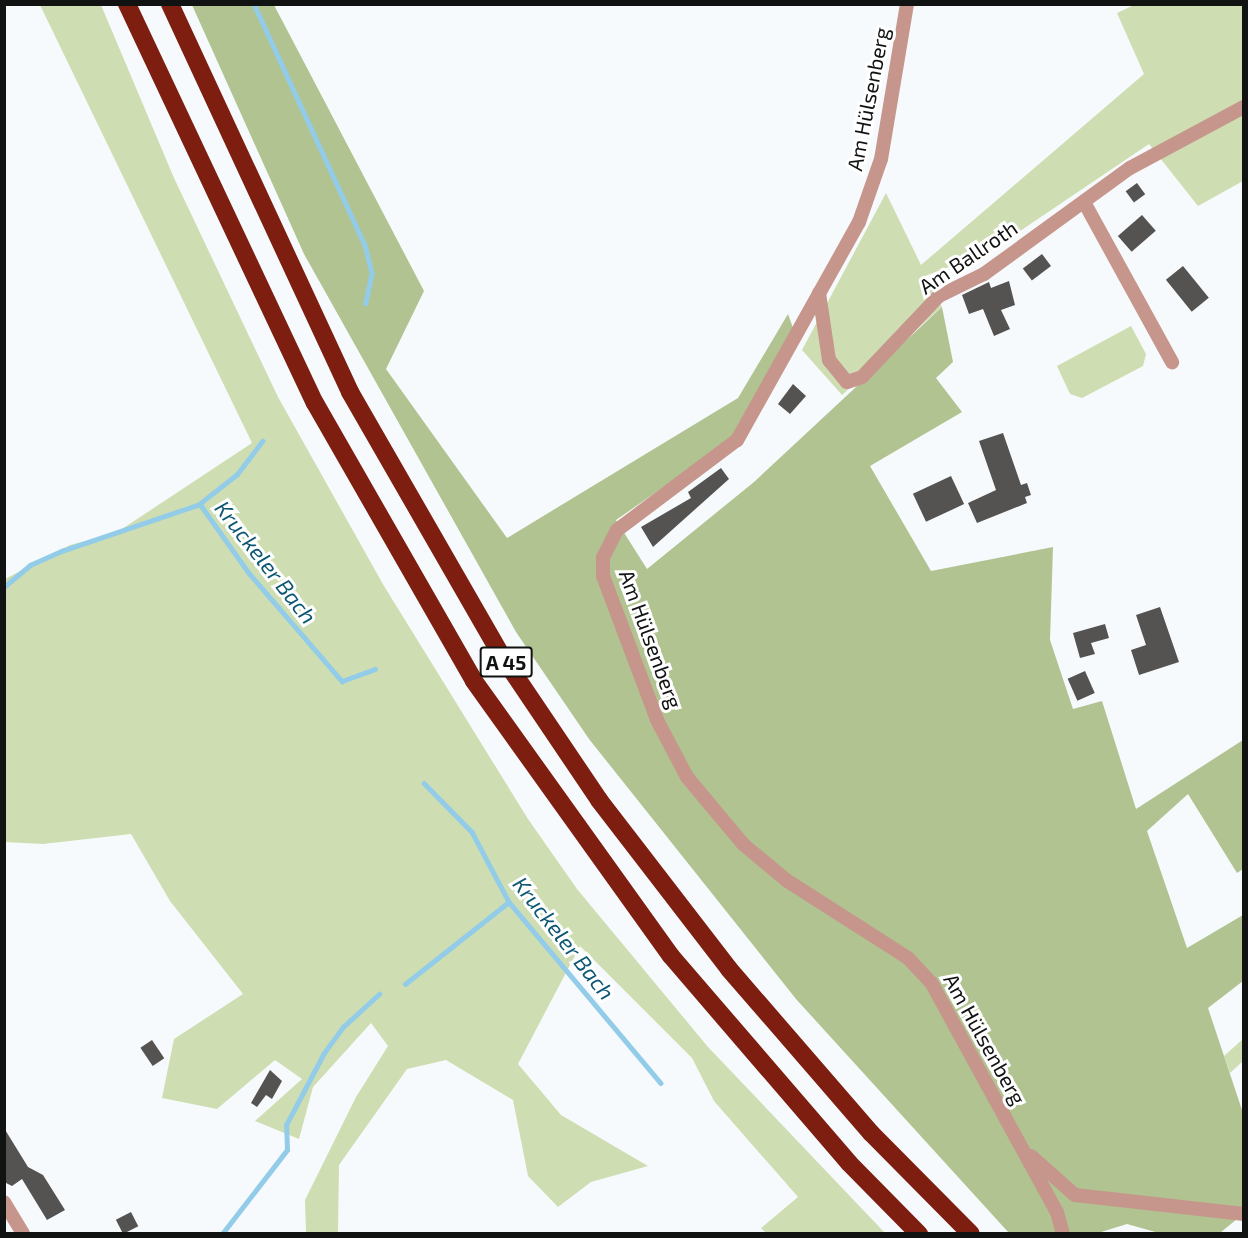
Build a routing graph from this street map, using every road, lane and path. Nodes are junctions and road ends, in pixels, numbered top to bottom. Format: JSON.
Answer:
{"nodes":[{"id":1,"x":127,"y":4,"type":"edge"},
{"id":2,"x":170,"y":4,"type":"edge"},
{"id":3,"x":907,"y":4,"type":"edge"},
{"id":4,"x":1244,"y":107,"type":"edge"},
{"id":5,"x":1084,"y":202,"type":"junction"},
{"id":6,"x":819,"y":293,"type":"junction"},
{"id":7,"x":1172,"y":362,"type":"dead end"},
{"id":8,"x":1019,"y":1144,"type":"junction"},
{"id":9,"x":4,"y":1202,"type":"edge"},
{"id":10,"x":1244,"y":1214,"type":"edge"},
{"id":11,"x":23,"y":1233,"type":"edge"},
{"id":12,"x":920,"y":1233,"type":"edge"},
{"id":13,"x":971,"y":1233,"type":"edge"},
{"id":14,"x":1063,"y":1233,"type":"edge"}],
"edges":[{"from":1,"to":12,"type":"highway","number":"A 45"},
{"from":2,"to":13,"type":"highway","number":"A 45"},
{"from":3,"to":6,"type":"street","name":"Am Hülsenberg"},
{"from":4,"to":5,"type":"street","name":"Am Ballroth"},
{"from":5,"to":6,"type":"street","name":"Am Ballroth"},
{"from":5,"to":7,"type":"street"},
{"from":6,"to":8,"type":"street","name":"Am Hülsenberg"},
{"from":8,"to":10,"type":"street"},
{"from":8,"to":14,"type":"street","name":"Am Hülsenberg"},
{"from":9,"to":11,"type":"street"}]}
